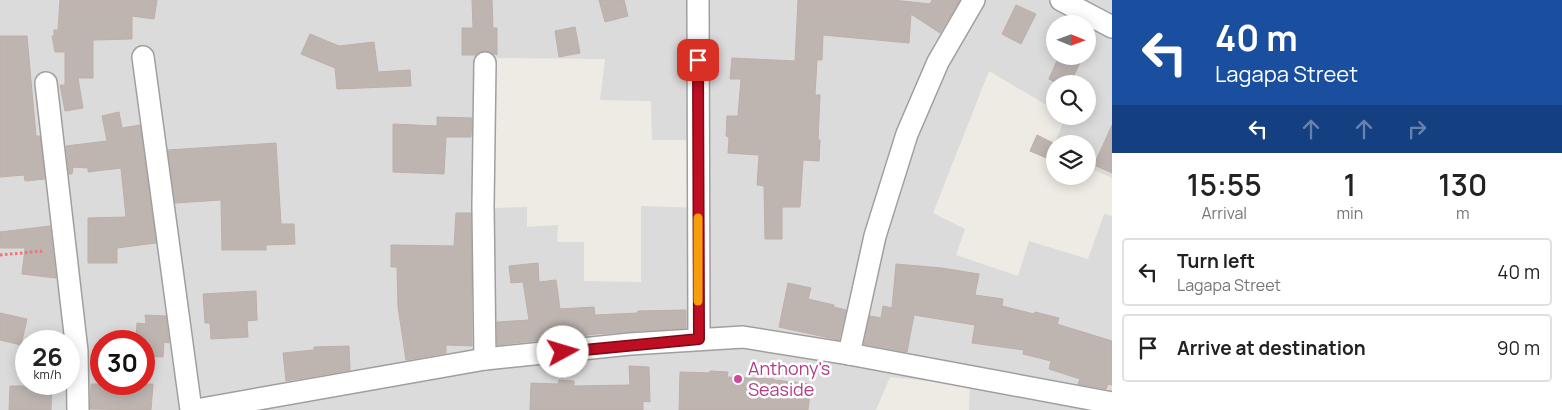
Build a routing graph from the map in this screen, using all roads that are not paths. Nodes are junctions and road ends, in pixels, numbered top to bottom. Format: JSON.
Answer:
{"nodes":[{"id":1,"x":698,"y":0,"type":"edge"},
{"id":2,"x":974,"y":0,"type":"edge"},
{"id":3,"x":1062,"y":0,"type":"edge"},
{"id":4,"x":1112,"y":27,"type":"edge"},
{"id":5,"x":144,"y":57,"type":"dead end"},
{"id":6,"x":485,"y":63,"type":"dead end"},
{"id":7,"x":46,"y":83,"type":"dead end"},
{"id":8,"x":699,"y":339,"type":"junction"},
{"id":9,"x":849,"y":354,"type":"junction"},
{"id":10,"x":485,"y":359,"type":"junction"},
{"id":11,"x":1112,"y":403,"type":"edge"},
{"id":12,"x":78,"y":410,"type":"edge"},
{"id":13,"x":191,"y":410,"type":"edge"},
{"id":14,"x":196,"y":410,"type":"edge"}],
"edges":[{"from":1,"to":8,"type":"street"},
{"from":2,"to":9,"type":"street"},
{"from":3,"to":4,"type":"street"},
{"from":5,"to":13,"type":"street"},
{"from":6,"to":10,"type":"street"},
{"from":7,"to":12,"type":"street"},
{"from":8,"to":9,"type":"street"},
{"from":8,"to":10,"type":"street"},
{"from":9,"to":11,"type":"street"},
{"from":10,"to":14,"type":"street"}]}
